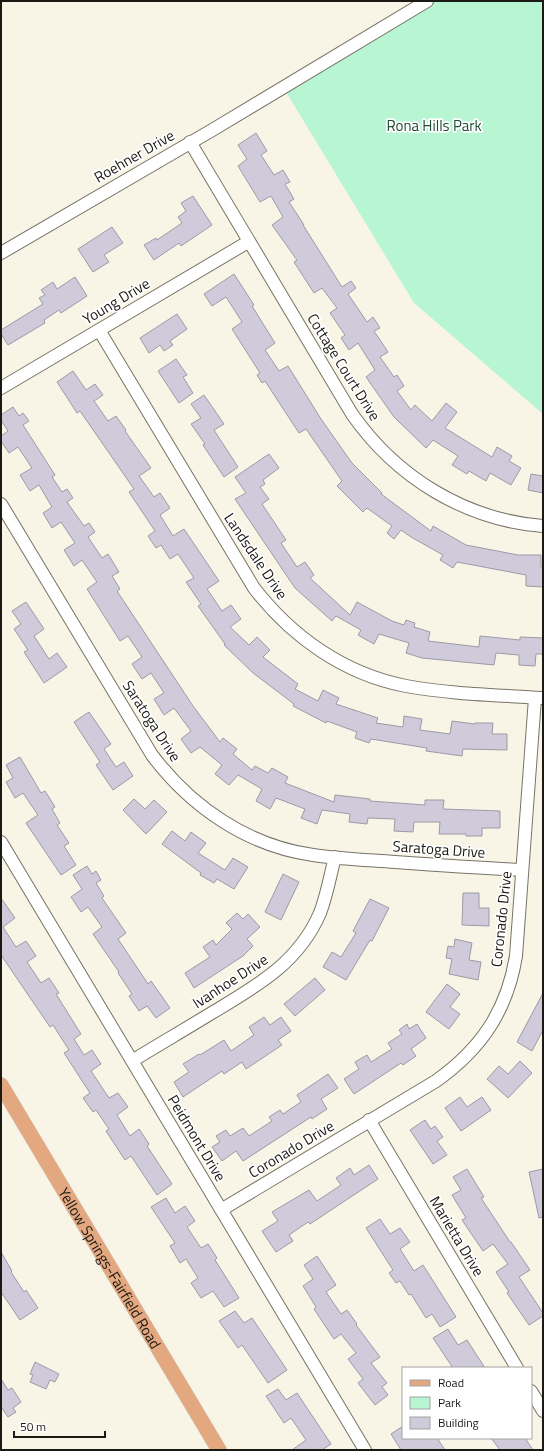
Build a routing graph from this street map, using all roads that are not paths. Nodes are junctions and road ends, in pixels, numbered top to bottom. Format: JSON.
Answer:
{"nodes":[{"id":1,"x":427,"y":1,"type":"edge"},
{"id":2,"x":190,"y":142,"type":"junction"},
{"id":3,"x":248,"y":242,"type":"junction"},
{"id":4,"x":1,"y":253,"type":"edge"},
{"id":5,"x":99,"y":330,"type":"junction"},
{"id":6,"x":1,"y":388,"type":"edge"},
{"id":7,"x":1,"y":504,"type":"edge"},
{"id":8,"x":543,"y":526,"type":"edge"},
{"id":9,"x":539,"y":698,"type":"edge"},
{"id":10,"x":2,"y":845,"type":"edge"},
{"id":11,"x":334,"y":857,"type":"junction"},
{"id":12,"x":522,"y":870,"type":"junction"},
{"id":13,"x":132,"y":1061,"type":"junction"},
{"id":14,"x":1,"y":1086,"type":"edge"},
{"id":15,"x":369,"y":1120,"type":"junction"},
{"id":16,"x":221,"y":1210,"type":"junction"},
{"id":17,"x":516,"y":1367,"type":"edge"},
{"id":18,"x":532,"y":1393,"type":"edge"},
{"id":19,"x":543,"y":1411,"type":"edge"},
{"id":20,"x":219,"y":1450,"type":"edge"},
{"id":21,"x":365,"y":1450,"type":"edge"}],
"edges":[{"from":1,"to":2,"type":"street","name":"Roehner Drive"},
{"from":2,"to":3,"type":"street","name":"Cottage Court Drive"},
{"from":2,"to":4,"type":"street","name":"Roehner Drive"},
{"from":3,"to":5,"type":"street","name":"Young Drive"},
{"from":3,"to":8,"type":"street","name":"Cottage Court Drive"},
{"from":5,"to":6,"type":"street","name":"Young Drive"},
{"from":5,"to":9,"type":"street","name":"Landsdale Drive"},
{"from":7,"to":11,"type":"street","name":"Saratoga Drive"},
{"from":9,"to":12,"type":"street","name":"Coronado Drive"},
{"from":10,"to":13,"type":"street","name":"Peidmont Drive"},
{"from":11,"to":12,"type":"street","name":"Saratoga Drive"},
{"from":11,"to":13,"type":"street","name":"Ivanhoe Drive"},
{"from":12,"to":15,"type":"street","name":"Coronado Drive"},
{"from":13,"to":16,"type":"street","name":"Peidmont Drive"},
{"from":14,"to":20,"type":"main road","name":"Yellow Springs-Fairfield Road"},
{"from":15,"to":16,"type":"street","name":"Coronado Drive"},
{"from":15,"to":17,"type":"street","name":"Marietta Drive"},
{"from":16,"to":21,"type":"street","name":"Peidmont Drive"},
{"from":18,"to":19,"type":"street"}]}
